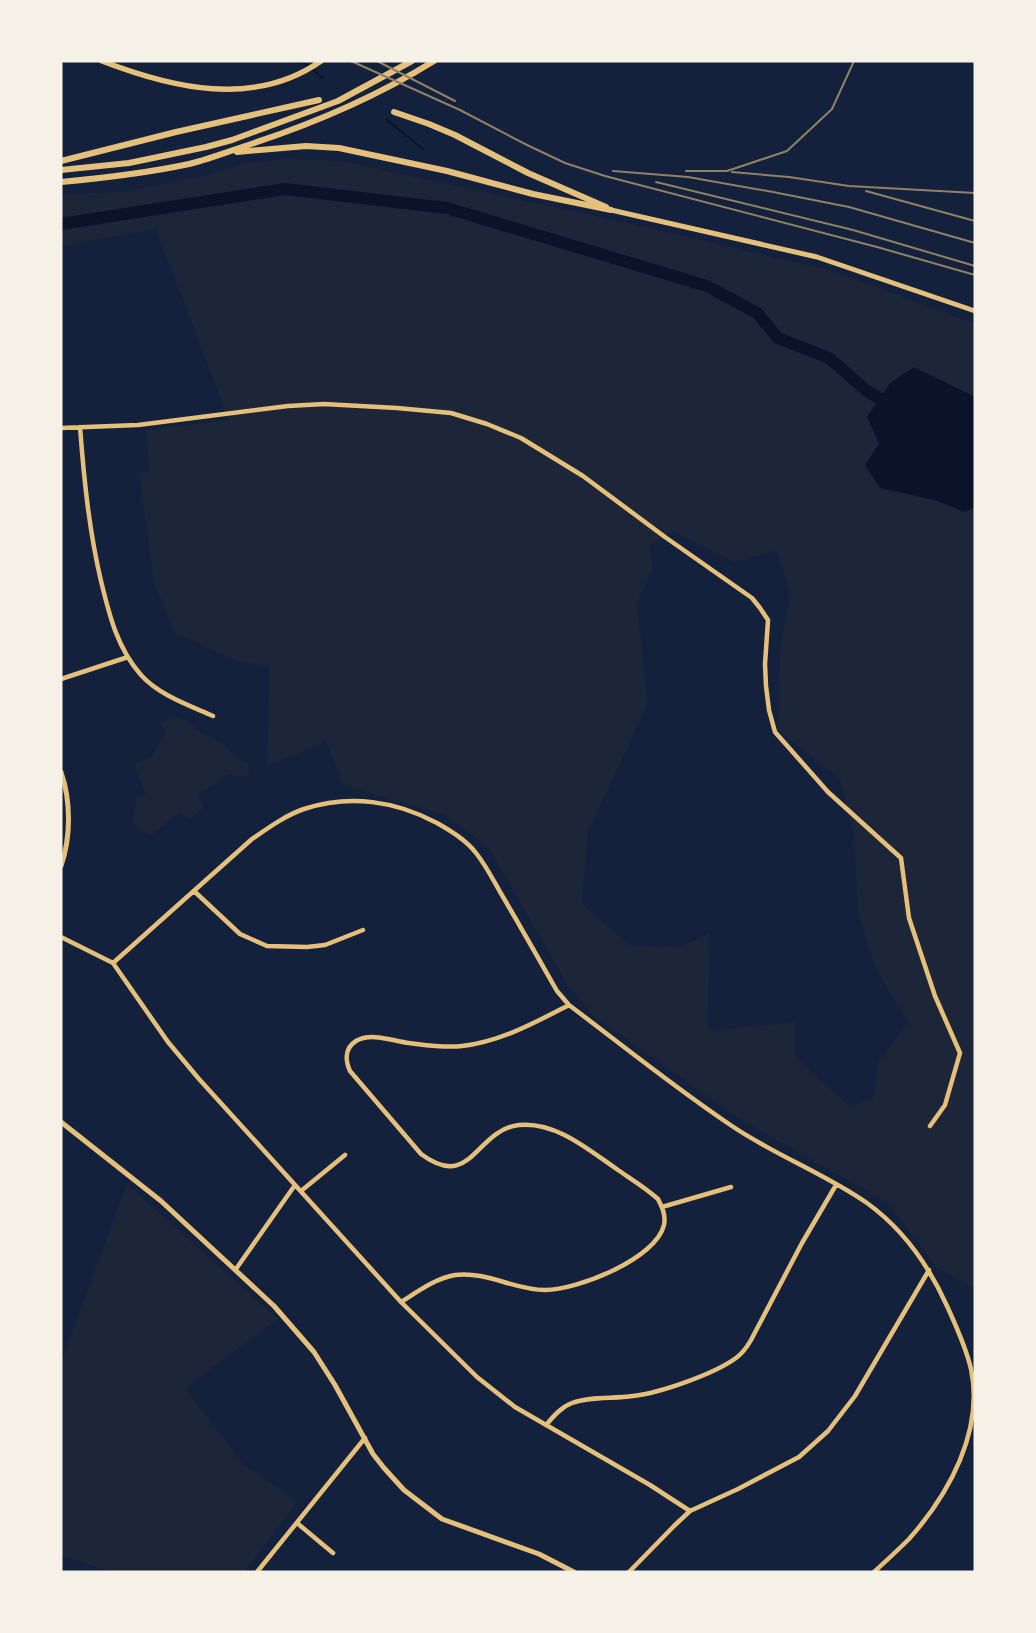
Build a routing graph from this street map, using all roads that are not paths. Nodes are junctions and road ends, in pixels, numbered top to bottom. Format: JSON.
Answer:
{"nodes":[{"id":1,"x":102,"y":61,"type":"edge"},
{"id":2,"x":321,"y":61,"type":"edge"},
{"id":3,"x":412,"y":61,"type":"edge"},
{"id":4,"x":434,"y":61,"type":"edge"},
{"id":5,"x":319,"y":100,"type":"dead end"},
{"id":6,"x":394,"y":112,"type":"dead end"},
{"id":7,"x":226,"y":153,"type":"junction"},
{"id":8,"x":61,"y":161,"type":"edge"},
{"id":9,"x":61,"y":170,"type":"edge"},
{"id":10,"x":61,"y":182,"type":"edge"},
{"id":11,"x":611,"y":210,"type":"junction"},
{"id":12,"x":975,"y":311,"type":"edge"},
{"id":13,"x":80,"y":427,"type":"junction"},
{"id":14,"x":61,"y":428,"type":"edge"},
{"id":15,"x":128,"y":657,"type":"junction"},
{"id":16,"x":61,"y":679,"type":"edge"},
{"id":17,"x":212,"y":716,"type":"dead end"},
{"id":18,"x":61,"y":772,"type":"edge"},
{"id":19,"x":61,"y":866,"type":"edge"},
{"id":20,"x":194,"y":891,"type":"junction"},
{"id":21,"x":363,"y":930,"type":"dead end"},
{"id":22,"x":61,"y":937,"type":"edge"},
{"id":23,"x":113,"y":963,"type":"junction"},
{"id":24,"x":569,"y":1005,"type":"junction"},
{"id":25,"x":61,"y":1122,"type":"edge"},
{"id":26,"x":930,"y":1126,"type":"dead end"},
{"id":27,"x":345,"y":1155,"type":"dead end"},
{"id":28,"x":294,"y":1185,"type":"junction"},
{"id":29,"x":836,"y":1185,"type":"junction"},
{"id":30,"x":732,"y":1187,"type":"dead end"},
{"id":31,"x":301,"y":1191,"type":"junction"},
{"id":32,"x":662,"y":1207,"type":"junction"},
{"id":33,"x":236,"y":1269,"type":"junction"},
{"id":34,"x":929,"y":1270,"type":"junction"},
{"id":35,"x":401,"y":1302,"type":"junction"},
{"id":36,"x":546,"y":1425,"type":"junction"},
{"id":37,"x":365,"y":1438,"type":"junction"},
{"id":38,"x":690,"y":1511,"type":"junction"},
{"id":39,"x":296,"y":1523,"type":"junction"},
{"id":40,"x":332,"y":1553,"type":"dead end"},
{"id":41,"x":257,"y":1572,"type":"edge"},
{"id":42,"x":574,"y":1572,"type":"edge"},
{"id":43,"x":629,"y":1572,"type":"edge"},
{"id":44,"x":874,"y":1572,"type":"edge"}],
"edges":[{"from":1,"to":2,"type":"main road"},
{"from":3,"to":9,"type":"main road"},
{"from":4,"to":7,"type":"main road"},
{"from":5,"to":8,"type":"main road"},
{"from":6,"to":11,"type":"main road"},
{"from":7,"to":10,"type":"main road"},
{"from":7,"to":11,"type":"main road"},
{"from":11,"to":12,"type":"street"},
{"from":13,"to":14,"type":"street"},
{"from":13,"to":15,"type":"street"},
{"from":13,"to":26,"type":"street"},
{"from":15,"to":16,"type":"street"},
{"from":15,"to":17,"type":"street"},
{"from":18,"to":19,"type":"street"},
{"from":20,"to":21,"type":"street"},
{"from":20,"to":23,"type":"street"},
{"from":20,"to":24,"type":"street"},
{"from":22,"to":23,"type":"street"},
{"from":23,"to":28,"type":"street"},
{"from":24,"to":29,"type":"street"},
{"from":24,"to":32,"type":"street"},
{"from":25,"to":33,"type":"street"},
{"from":27,"to":31,"type":"street"},
{"from":28,"to":31,"type":"street"},
{"from":28,"to":33,"type":"street"},
{"from":29,"to":34,"type":"street"},
{"from":29,"to":36,"type":"street"},
{"from":30,"to":32,"type":"street"},
{"from":31,"to":35,"type":"street"},
{"from":32,"to":35,"type":"street"},
{"from":33,"to":37,"type":"street"},
{"from":34,"to":38,"type":"street"},
{"from":34,"to":44,"type":"street"},
{"from":35,"to":36,"type":"street"},
{"from":36,"to":38,"type":"street"},
{"from":37,"to":39,"type":"street"},
{"from":37,"to":42,"type":"street"},
{"from":38,"to":43,"type":"street"},
{"from":39,"to":40,"type":"street"},
{"from":39,"to":41,"type":"street"}]}
